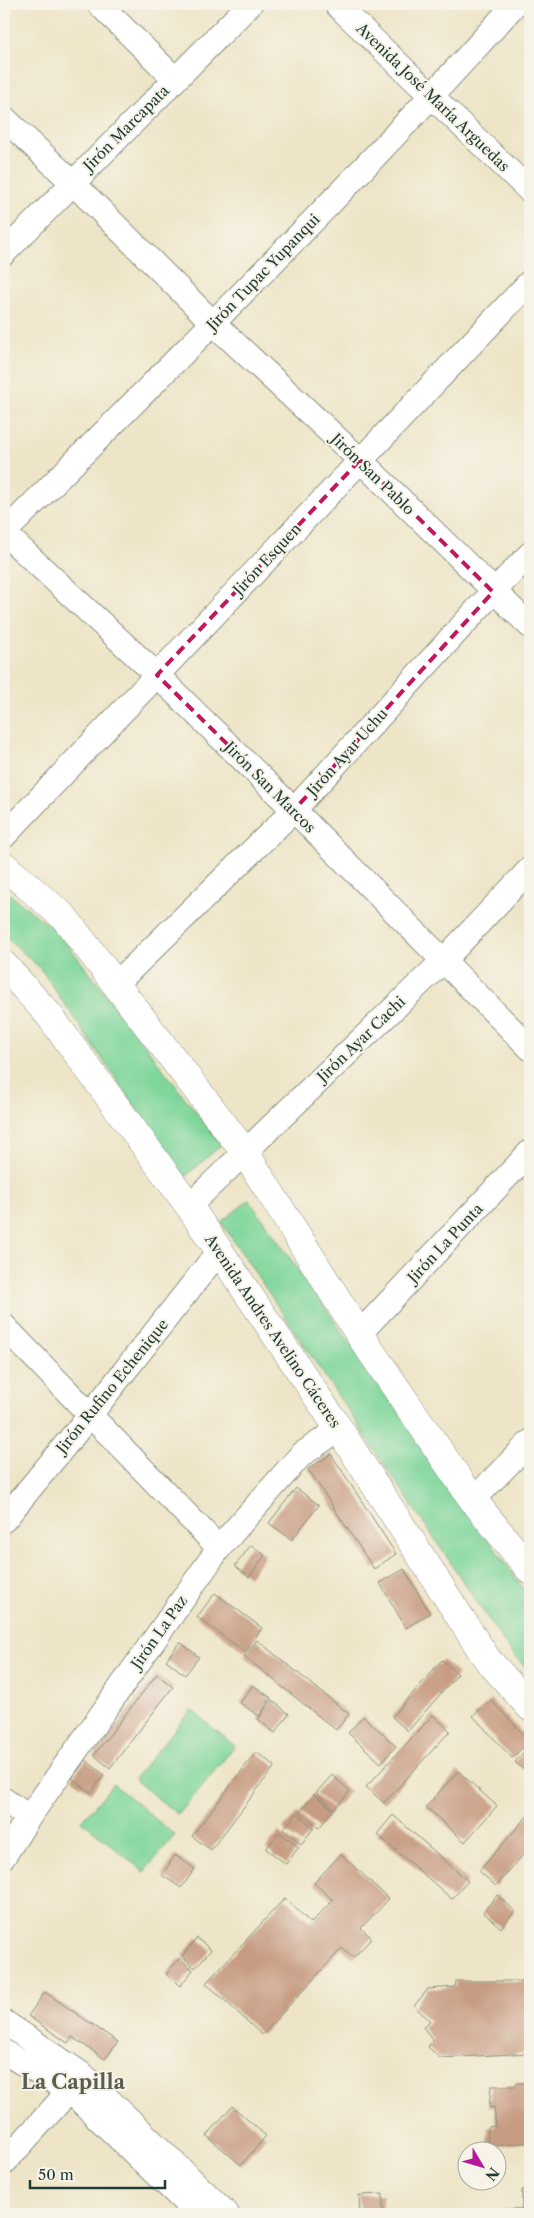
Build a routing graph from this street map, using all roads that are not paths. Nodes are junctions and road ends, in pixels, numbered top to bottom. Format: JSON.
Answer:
{"nodes":[{"id":1,"x":99,"y":4,"type":"edge"},
{"id":2,"x":250,"y":4,"type":"edge"},
{"id":3,"x":336,"y":4,"type":"edge"},
{"id":4,"x":515,"y":4,"type":"edge"},
{"id":5,"x":175,"y":79,"type":"junction"},
{"id":6,"x":432,"y":98,"type":"junction"},
{"id":7,"x":4,"y":118,"type":"edge"},
{"id":8,"x":72,"y":182,"type":"junction"},
{"id":9,"x":530,"y":191,"type":"edge"},
{"id":10,"x":4,"y":253,"type":"edge"},
{"id":11,"x":530,"y":282,"type":"edge"},
{"id":12,"x":213,"y":323,"type":"junction"},
{"id":13,"x":360,"y":460,"type":"junction"},
{"id":14,"x":4,"y":533,"type":"edge"},
{"id":15,"x":530,"y":554,"type":"edge"},
{"id":16,"x":493,"y":592,"type":"junction"},
{"id":17,"x":530,"y":626,"type":"edge"},
{"id":18,"x":157,"y":675,"type":"junction"},
{"id":19,"x":294,"y":810,"type":"junction"},
{"id":20,"x":4,"y":836,"type":"edge"},
{"id":21,"x":4,"y":866,"type":"edge"},
{"id":22,"x":530,"y":869,"type":"edge"},
{"id":23,"x":442,"y":962,"type":"junction"},
{"id":24,"x":4,"y":965,"type":"edge"},
{"id":25,"x":115,"y":985,"type":"junction"},
{"id":26,"x":530,"y":1048,"type":"edge"},
{"id":27,"x":244,"y":1151,"type":"junction"},
{"id":28,"x":530,"y":1152,"type":"edge"},
{"id":29,"x":189,"y":1206,"type":"junction"},
{"id":30,"x":219,"y":1250,"type":"junction"},
{"id":31,"x":4,"y":1326,"type":"edge"},
{"id":32,"x":359,"y":1334,"type":"junction"},
{"id":33,"x":90,"y":1416,"type":"junction"},
{"id":34,"x":339,"y":1429,"type":"junction"},
{"id":35,"x":530,"y":1442,"type":"edge"},
{"id":36,"x":473,"y":1500,"type":"junction"},
{"id":37,"x":4,"y":1520,"type":"edge"},
{"id":38,"x":219,"y":1548,"type":"junction"},
{"id":39,"x":530,"y":1570,"type":"edge"},
{"id":40,"x":530,"y":1707,"type":"edge"},
{"id":41,"x":4,"y":1800,"type":"edge"},
{"id":42,"x":29,"y":1816,"type":"junction"},
{"id":43,"x":4,"y":1856,"type":"edge"},
{"id":44,"x":4,"y":2022,"type":"edge"},
{"id":45,"x":4,"y":2052,"type":"edge"},
{"id":46,"x":77,"y":2083,"type":"junction"},
{"id":47,"x":4,"y":2163,"type":"edge"},
{"id":48,"x":197,"y":2214,"type":"edge"},
{"id":49,"x":227,"y":2214,"type":"edge"}],
"edges":[{"from":1,"to":5,"type":"street"},
{"from":2,"to":5,"type":"street","name":"Jirón Marcapata"},
{"from":3,"to":6,"type":"street","name":"Avenida José María Arguedas"},
{"from":4,"to":6,"type":"street","name":"Jirón Tupac Yupanqui"},
{"from":5,"to":8,"type":"street","name":"Jirón Marcapata"},
{"from":6,"to":9,"type":"street","name":"Avenida José María Arguedas"},
{"from":6,"to":12,"type":"street","name":"Jirón Tupac Yupanqui"},
{"from":7,"to":8,"type":"street","name":"Jirón San Pablo"},
{"from":8,"to":10,"type":"street","name":"Jirón Marcapata"},
{"from":8,"to":12,"type":"street","name":"Jirón San Pablo"},
{"from":11,"to":13,"type":"street","name":"Jirón Esquen"},
{"from":12,"to":13,"type":"street","name":"Jirón San Pablo"},
{"from":12,"to":14,"type":"street","name":"Jirón Tupac Yupanqui"},
{"from":13,"to":16,"type":"street","name":"Jirón San Pablo"},
{"from":13,"to":18,"type":"street","name":"Jirón Esquen"},
{"from":14,"to":18,"type":"street","name":"Jirón San Marcos"},
{"from":15,"to":16,"type":"street","name":"Jirón Ayar Uchu"},
{"from":16,"to":17,"type":"street","name":"Jirón San Pablo"},
{"from":16,"to":19,"type":"street","name":"Jirón Ayar Uchu"},
{"from":18,"to":19,"type":"street","name":"Jirón San Marcos"},
{"from":18,"to":20,"type":"street","name":"Jirón Esquen"},
{"from":19,"to":23,"type":"street","name":"Jirón San Marcos"},
{"from":19,"to":25,"type":"street","name":"Jirón Ayar Uchu"},
{"from":21,"to":25,"type":"main road"},
{"from":22,"to":23,"type":"street","name":"Jirón Ayar Cachi"},
{"from":23,"to":26,"type":"street","name":"Jirón San Marcos"},
{"from":23,"to":27,"type":"street","name":"Jirón Ayar Cachi"},
{"from":24,"to":29,"type":"main road","name":"Avenida Andres Avelino Cáceres"},
{"from":25,"to":27,"type":"main road"},
{"from":27,"to":29,"type":"street","name":"Jirón Ayar Cachi"},
{"from":27,"to":32,"type":"main road"},
{"from":28,"to":32,"type":"street","name":"Jirón La Punta"},
{"from":29,"to":30,"type":"main road","name":"Avenida Andres Avelino Cáceres"},
{"from":30,"to":33,"type":"street","name":"Jirón Rufino Echenique"},
{"from":30,"to":34,"type":"main road","name":"Avenida Andres Avelino Cáceres"},
{"from":31,"to":33,"type":"street"},
{"from":32,"to":36,"type":"main road"},
{"from":33,"to":37,"type":"street","name":"Jirón Rufino Echenique"},
{"from":33,"to":38,"type":"street"},
{"from":34,"to":38,"type":"street","name":"Jirón La Paz"},
{"from":34,"to":40,"type":"main road","name":"Avenida Andres Avelino Cáceres"},
{"from":35,"to":36,"type":"street"},
{"from":36,"to":39,"type":"main road"},
{"from":38,"to":42,"type":"street","name":"Jirón La Paz"},
{"from":41,"to":42,"type":"street"},
{"from":42,"to":43,"type":"street","name":"Jirón La Paz"},
{"from":44,"to":46,"type":"street"},
{"from":45,"to":46,"type":"street"},
{"from":46,"to":47,"type":"street"},
{"from":46,"to":48,"type":"street"},
{"from":46,"to":49,"type":"street"}]}
